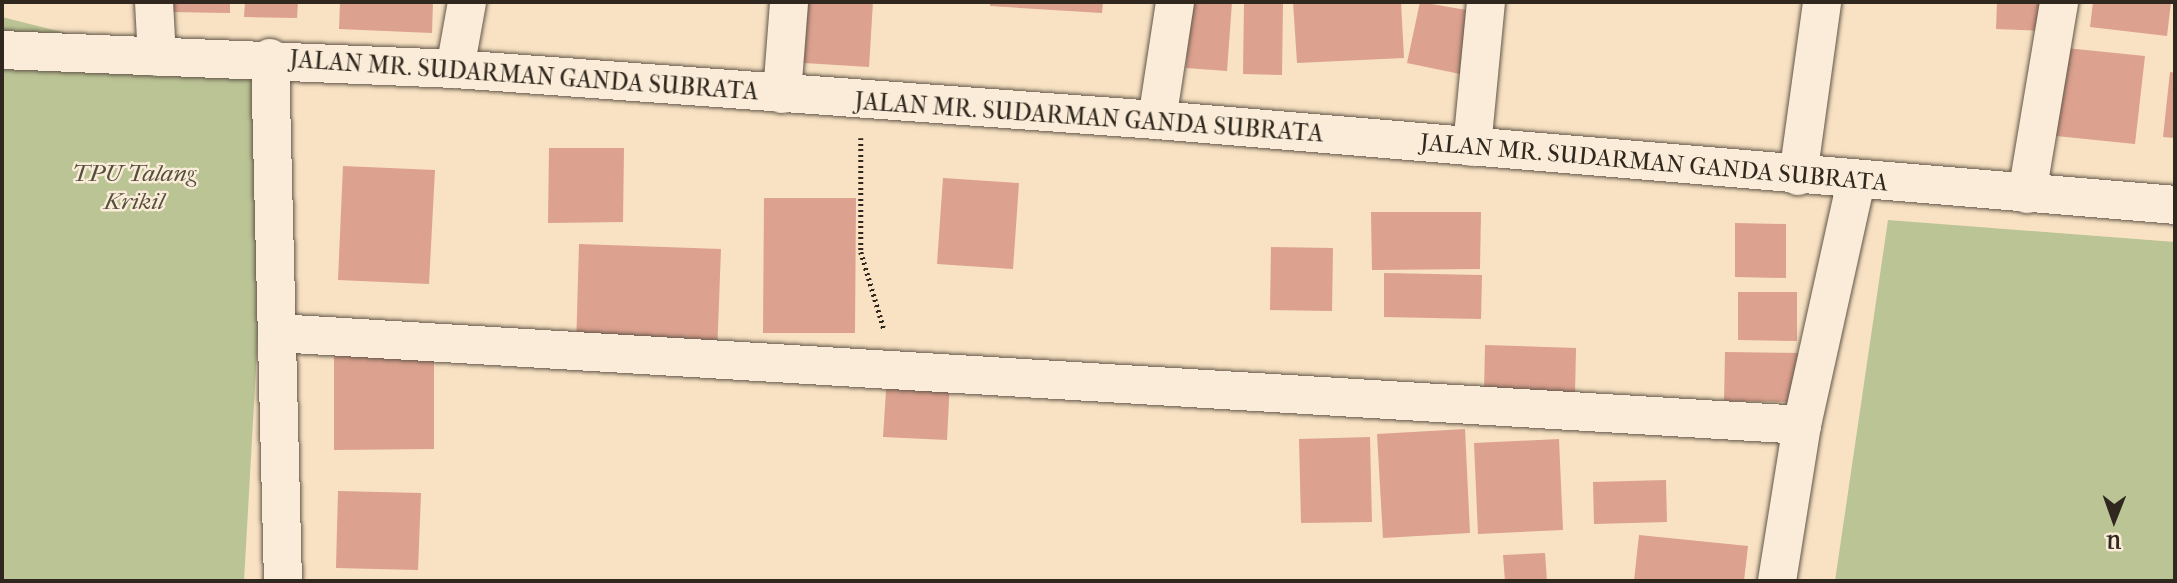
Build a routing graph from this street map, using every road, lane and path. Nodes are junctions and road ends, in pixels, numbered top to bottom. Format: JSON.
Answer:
{"nodes":[{"id":1,"x":154,"y":2,"type":"edge"},
{"id":2,"x":467,"y":2,"type":"edge"},
{"id":3,"x":789,"y":2,"type":"edge"},
{"id":4,"x":1175,"y":2,"type":"edge"},
{"id":5,"x":1486,"y":2,"type":"edge"},
{"id":6,"x":1822,"y":2,"type":"edge"},
{"id":7,"x":2059,"y":2,"type":"edge"},
{"id":8,"x":2,"y":50,"type":"edge"},
{"id":9,"x":157,"y":57,"type":"junction"},
{"id":10,"x":270,"y":58,"type":"junction"},
{"id":11,"x":455,"y":69,"type":"junction"},
{"id":12,"x":782,"y":94,"type":"junction"},
{"id":13,"x":861,"y":102,"type":"junction"},
{"id":14,"x":1157,"y":120,"type":"junction"},
{"id":15,"x":1472,"y":147,"type":"junction"},
{"id":16,"x":1798,"y":176,"type":"junction"},
{"id":17,"x":1856,"y":181,"type":"junction"},
{"id":18,"x":2027,"y":194,"type":"junction"},
{"id":19,"x":2175,"y":205,"type":"edge"},
{"id":20,"x":277,"y":333,"type":"junction"},
{"id":21,"x":883,"y":368,"type":"junction"},
{"id":22,"x":1802,"y":425,"type":"junction"},
{"id":23,"x":283,"y":581,"type":"edge"},
{"id":24,"x":1777,"y":581,"type":"edge"}],
"edges":[{"from":1,"to":9,"type":"street"},
{"from":2,"to":11,"type":"street"},
{"from":3,"to":12,"type":"street"},
{"from":4,"to":14,"type":"street"},
{"from":5,"to":15,"type":"street"},
{"from":6,"to":16,"type":"street"},
{"from":7,"to":18,"type":"street"},
{"from":8,"to":9,"type":"street","name":"JALAN MR. SUDARMAN GANDA SUBRATA"},
{"from":9,"to":10,"type":"street","name":"JALAN MR. SUDARMAN GANDA SUBRATA"},
{"from":10,"to":11,"type":"street","name":"JALAN MR. SUDARMAN GANDA SUBRATA"},
{"from":10,"to":20,"type":"street"},
{"from":11,"to":12,"type":"street","name":"JALAN MR. SUDARMAN GANDA SUBRATA"},
{"from":12,"to":13,"type":"street","name":"JALAN MR. SUDARMAN GANDA SUBRATA"},
{"from":13,"to":14,"type":"street","name":"JALAN MR. SUDARMAN GANDA SUBRATA"},
{"from":13,"to":21,"type":"path"},
{"from":14,"to":15,"type":"street","name":"JALAN MR. SUDARMAN GANDA SUBRATA"},
{"from":15,"to":16,"type":"street","name":"JALAN MR. SUDARMAN GANDA SUBRATA"},
{"from":16,"to":17,"type":"street","name":"JALAN MR. SUDARMAN GANDA SUBRATA"},
{"from":17,"to":18,"type":"street","name":"JALAN MR. SUDARMAN GANDA SUBRATA"},
{"from":17,"to":22,"type":"street"},
{"from":18,"to":19,"type":"street","name":"JALAN MR. SUDARMAN GANDA SUBRATA"},
{"from":20,"to":21,"type":"street"},
{"from":20,"to":23,"type":"street"},
{"from":21,"to":22,"type":"street"},
{"from":22,"to":24,"type":"street"}]}
